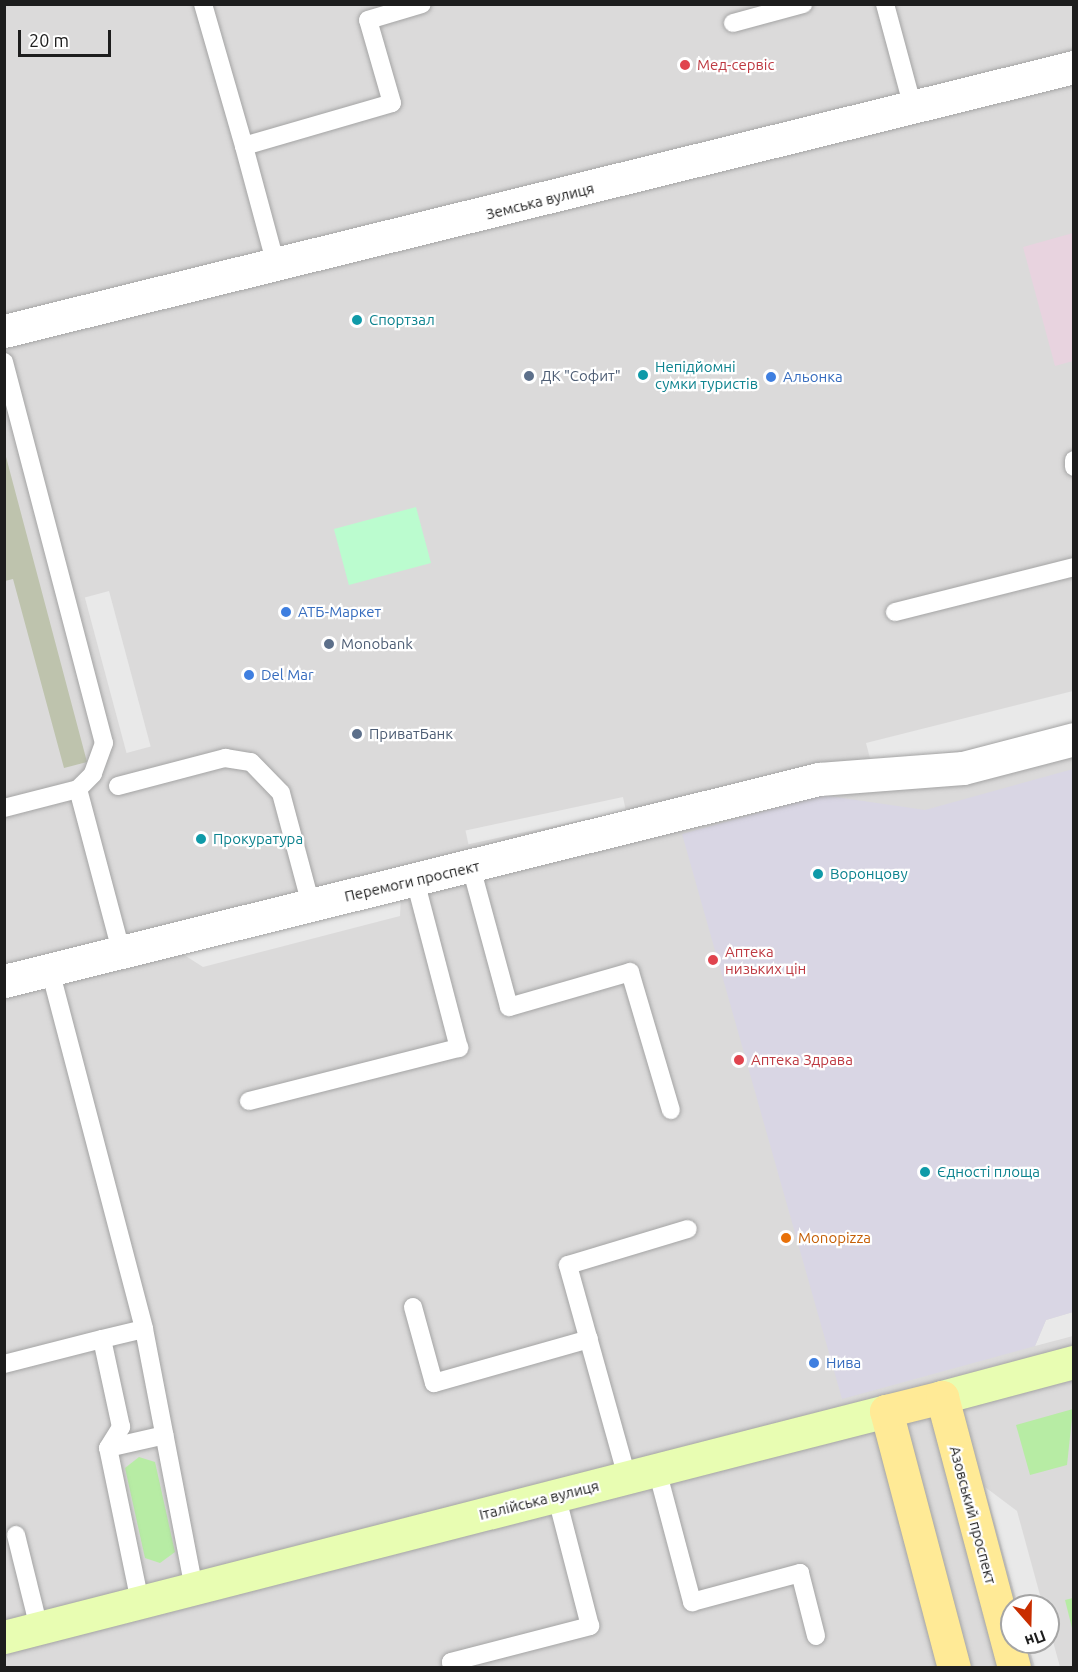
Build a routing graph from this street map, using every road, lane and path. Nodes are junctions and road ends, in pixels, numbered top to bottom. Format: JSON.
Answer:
{"nodes":[{"id":1,"x":203,"y":4,"type":"edge"},
{"id":2,"x":422,"y":4,"type":"edge"},
{"id":3,"x":803,"y":4,"type":"edge"},
{"id":4,"x":885,"y":4,"type":"edge"},
{"id":5,"x":733,"y":23,"type":"dead end"},
{"id":6,"x":1072,"y":73,"type":"edge"},
{"id":7,"x":913,"y":108,"type":"junction"},
{"id":8,"x":244,"y":146,"type":"junction"},
{"id":9,"x":276,"y":265,"type":"junction"},
{"id":10,"x":4,"y":331,"type":"edge"},
{"id":11,"x":4,"y":362,"type":"edge"},
{"id":12,"x":1074,"y":460,"type":"edge"},
{"id":13,"x":1074,"y":467,"type":"edge"},
{"id":14,"x":1074,"y":567,"type":"edge"},
{"id":15,"x":895,"y":612,"type":"dead end"},
{"id":16,"x":1074,"y":739,"type":"edge"},
{"id":17,"x":118,"y":786,"type":"dead end"},
{"id":18,"x":78,"y":789,"type":"junction"},
{"id":19,"x":4,"y":808,"type":"edge"},
{"id":20,"x":471,"y":867,"type":"junction"},
{"id":21,"x":415,"y":880,"type":"junction"},
{"id":22,"x":311,"y":905,"type":"junction"},
{"id":23,"x":121,"y":951,"type":"junction"},
{"id":24,"x":50,"y":970,"type":"junction"},
{"id":25,"x":4,"y":981,"type":"edge"},
{"id":26,"x":249,"y":1101,"type":"dead end"},
{"id":27,"x":671,"y":1110,"type":"dead end"},
{"id":28,"x":688,"y":1229,"type":"dead end"},
{"id":29,"x":413,"y":1307,"type":"dead end"},
{"id":30,"x":144,"y":1329,"type":"junction"},
{"id":31,"x":102,"y":1339,"type":"junction"},
{"id":32,"x":589,"y":1340,"type":"junction"},
{"id":33,"x":1074,"y":1362,"type":"edge"},
{"id":34,"x":4,"y":1364,"type":"edge"},
{"id":35,"x":942,"y":1397,"type":"junction"},
{"id":36,"x":886,"y":1411,"type":"junction"},
{"id":37,"x":165,"y":1436,"type":"junction"},
{"id":38,"x":108,"y":1448,"type":"junction"},
{"id":39,"x":642,"y":1473,"type":"junction"},
{"id":40,"x":556,"y":1495,"type":"junction"},
{"id":41,"x":16,"y":1535,"type":"dead end"},
{"id":42,"x":194,"y":1588,"type":"junction"},
{"id":43,"x":140,"y":1602,"type":"junction"},
{"id":44,"x":39,"y":1628,"type":"junction"},
{"id":45,"x":816,"y":1636,"type":"dead end"},
{"id":46,"x":4,"y":1637,"type":"edge"},
{"id":47,"x":452,"y":1668,"type":"edge"},
{"id":48,"x":954,"y":1668,"type":"edge"},
{"id":49,"x":1014,"y":1668,"type":"edge"}],
"edges":[{"from":1,"to":8,"type":"lane"},
{"from":2,"to":8,"type":"lane"},
{"from":3,"to":5,"type":"lane"},
{"from":4,"to":7,"type":"lane"},
{"from":6,"to":7,"type":"street","name":"Земська вулиця"},
{"from":7,"to":9,"type":"street","name":"Земська вулиця"},
{"from":8,"to":9,"type":"lane"},
{"from":9,"to":10,"type":"street","name":"Земська вулиця"},
{"from":11,"to":18,"type":"lane"},
{"from":12,"to":13,"type":"lane"},
{"from":14,"to":15,"type":"lane"},
{"from":16,"to":20,"type":"street","name":"Перемоги проспект"},
{"from":17,"to":22,"type":"lane"},
{"from":18,"to":19,"type":"lane"},
{"from":18,"to":23,"type":"lane"},
{"from":20,"to":21,"type":"street","name":"Перемоги проспект"},
{"from":20,"to":27,"type":"lane"},
{"from":21,"to":22,"type":"street","name":"Перемоги проспект"},
{"from":21,"to":26,"type":"lane"},
{"from":22,"to":23,"type":"street","name":"Перемоги проспект"},
{"from":23,"to":24,"type":"street","name":"Перемоги проспект"},
{"from":24,"to":25,"type":"street","name":"Перемоги проспект"},
{"from":24,"to":30,"type":"lane"},
{"from":28,"to":32,"type":"lane"},
{"from":29,"to":32,"type":"lane"},
{"from":30,"to":31,"type":"lane"},
{"from":30,"to":37,"type":"lane"},
{"from":31,"to":34,"type":"lane"},
{"from":31,"to":38,"type":"lane"},
{"from":32,"to":39,"type":"lane"},
{"from":33,"to":35,"type":"main road","name":"Італійська вулиця"},
{"from":35,"to":36,"type":"main road","name":"Італійська вулиця"},
{"from":35,"to":49,"type":"main road","name":"Азовський проспект"},
{"from":36,"to":39,"type":"main road","name":"Італійська вулиця"},
{"from":36,"to":48,"type":"main road"},
{"from":37,"to":38,"type":"lane"},
{"from":37,"to":42,"type":"lane"},
{"from":38,"to":43,"type":"lane"},
{"from":39,"to":40,"type":"main road","name":"Італійська вулиця"},
{"from":39,"to":45,"type":"lane"},
{"from":40,"to":42,"type":"main road","name":"Італійська вулиця"},
{"from":40,"to":47,"type":"lane"},
{"from":41,"to":44,"type":"lane"},
{"from":42,"to":43,"type":"main road","name":"Італійська вулиця"},
{"from":43,"to":44,"type":"main road","name":"Італійська вулиця"},
{"from":44,"to":46,"type":"main road","name":"Італійська вулиця"}]}
